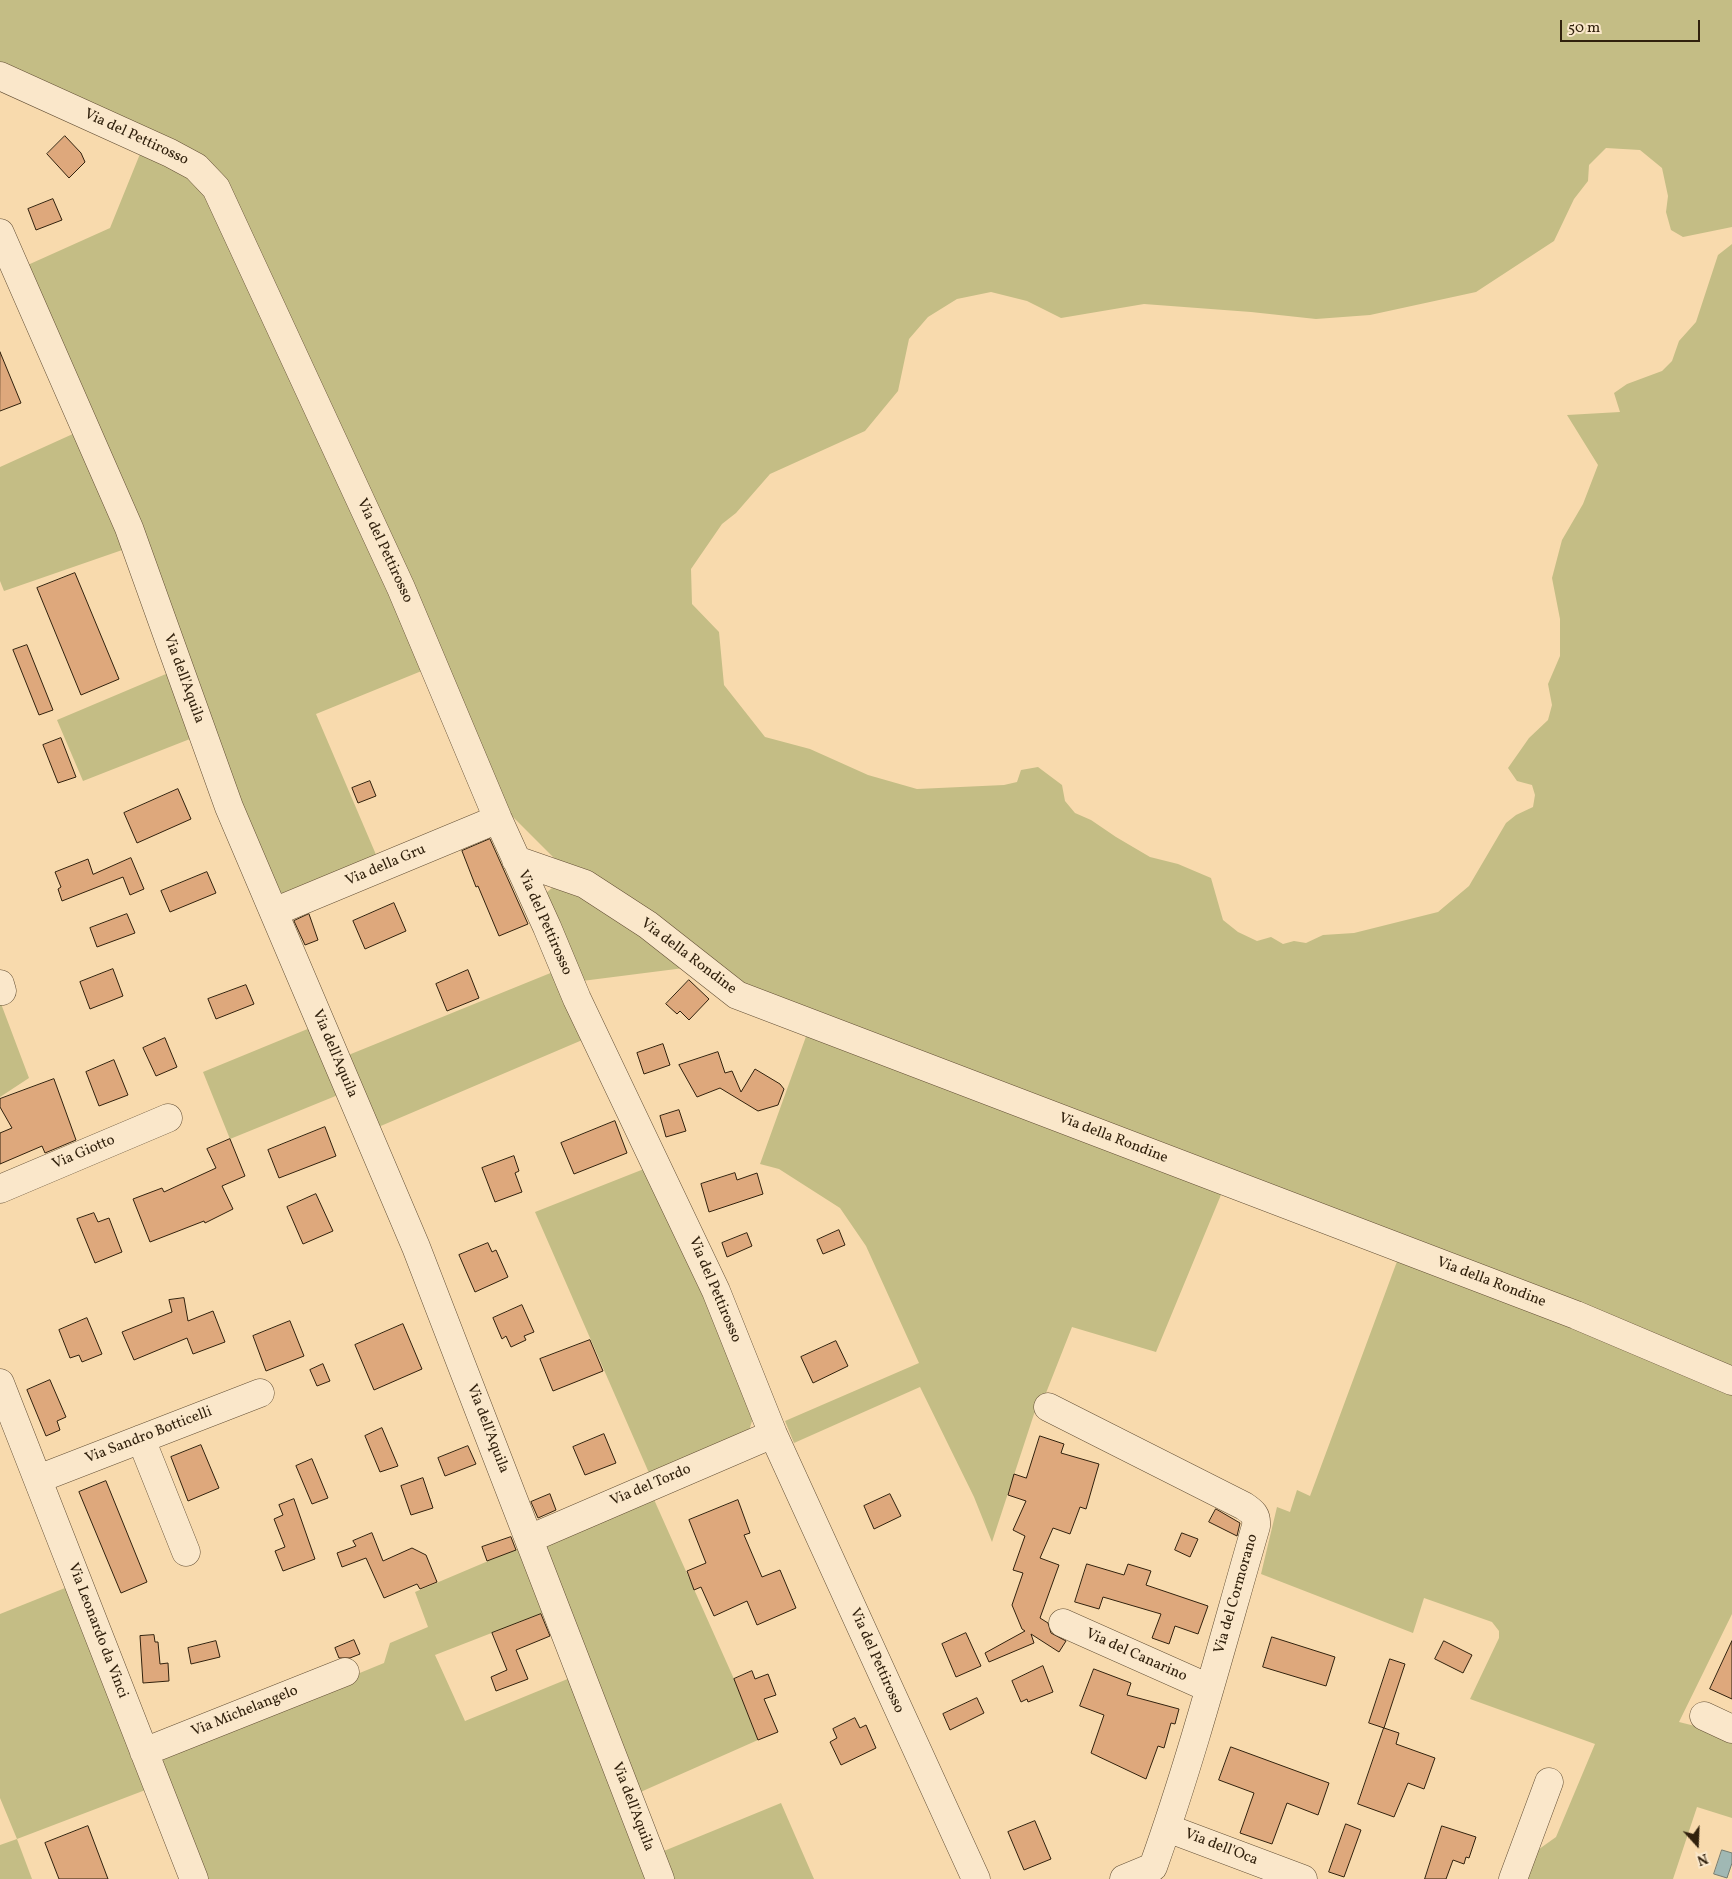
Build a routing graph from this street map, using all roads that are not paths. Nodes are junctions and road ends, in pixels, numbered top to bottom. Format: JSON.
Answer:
{"nodes":[{"id":1,"x":0,"y":76,"type":"edge"},
{"id":2,"x":0,"y":233,"type":"edge"},
{"id":3,"x":498,"y":819,"type":"junction"},
{"id":4,"x":516,"y":860,"type":"junction"},
{"id":5,"x":274,"y":912,"type":"junction"},
{"id":6,"x":168,"y":1118,"type":"dead end"},
{"id":7,"x":0,"y":1189,"type":"edge"},
{"id":8,"x":1732,"y":1381,"type":"edge"},
{"id":9,"x":0,"y":1383,"type":"edge"},
{"id":10,"x":260,"y":1393,"type":"dead end"},
{"id":11,"x":1048,"y":1407,"type":"dead end"},
{"id":12,"x":773,"y":1434,"type":"junction"},
{"id":13,"x":141,"y":1439,"type":"junction"},
{"id":14,"x":38,"y":1479,"type":"junction"},
{"id":15,"x":529,"y":1538,"type":"junction"},
{"id":16,"x":186,"y":1552,"type":"dead end"},
{"id":17,"x":1063,"y":1623,"type":"dead end"},
{"id":18,"x":345,"y":1672,"type":"dead end"},
{"id":19,"x":1209,"y":1688,"type":"junction"},
{"id":20,"x":1704,"y":1716,"type":"dead end"},
{"id":21,"x":1732,"y":1729,"type":"edge"},
{"id":22,"x":144,"y":1752,"type":"junction"},
{"id":23,"x":1549,"y":1782,"type":"dead end"},
{"id":24,"x":1167,"y":1828,"type":"junction"},
{"id":25,"x":194,"y":1879,"type":"edge"},
{"id":26,"x":660,"y":1879,"type":"edge"},
{"id":27,"x":976,"y":1879,"type":"edge"},
{"id":28,"x":1124,"y":1879,"type":"edge"},
{"id":29,"x":1303,"y":1879,"type":"edge"},
{"id":30,"x":1513,"y":1879,"type":"edge"}],
"edges":[{"from":1,"to":3,"type":"street","name":"Via del Pettirosso"},
{"from":2,"to":5,"type":"street","name":"Via dell'Aquila"},
{"from":3,"to":4,"type":"street","name":"Via del Pettirosso"},
{"from":3,"to":5,"type":"street","name":"Via della Gru"},
{"from":4,"to":8,"type":"street","name":"Via della Rondine"},
{"from":4,"to":12,"type":"street","name":"Via del Pettirosso"},
{"from":5,"to":15,"type":"street","name":"Via dell'Aquila"},
{"from":6,"to":7,"type":"street","name":"Via Giotto"},
{"from":9,"to":14,"type":"street","name":"Via Leonardo da Vinci"},
{"from":10,"to":13,"type":"street","name":"Via Sandro Botticelli"},
{"from":11,"to":19,"type":"street","name":"Via del Cormorano"},
{"from":12,"to":15,"type":"street","name":"Via del Tordo"},
{"from":12,"to":27,"type":"street","name":"Via del Pettirosso"},
{"from":13,"to":14,"type":"street","name":"Via Sandro Botticelli"},
{"from":13,"to":16,"type":"street"},
{"from":14,"to":22,"type":"street","name":"Via Leonardo da Vinci"},
{"from":15,"to":26,"type":"street","name":"Via dell'Aquila"},
{"from":17,"to":19,"type":"street","name":"Via del Canarino"},
{"from":18,"to":22,"type":"street","name":"Via Michelangelo"},
{"from":19,"to":24,"type":"street","name":"Via del Cormorano"},
{"from":20,"to":21,"type":"street"},
{"from":22,"to":25,"type":"street","name":"Via Leonardo da Vinci"},
{"from":23,"to":30,"type":"street"},
{"from":24,"to":28,"type":"street","name":"Via del Cormorano"},
{"from":24,"to":29,"type":"street","name":"Via dell'Oca"}]}
